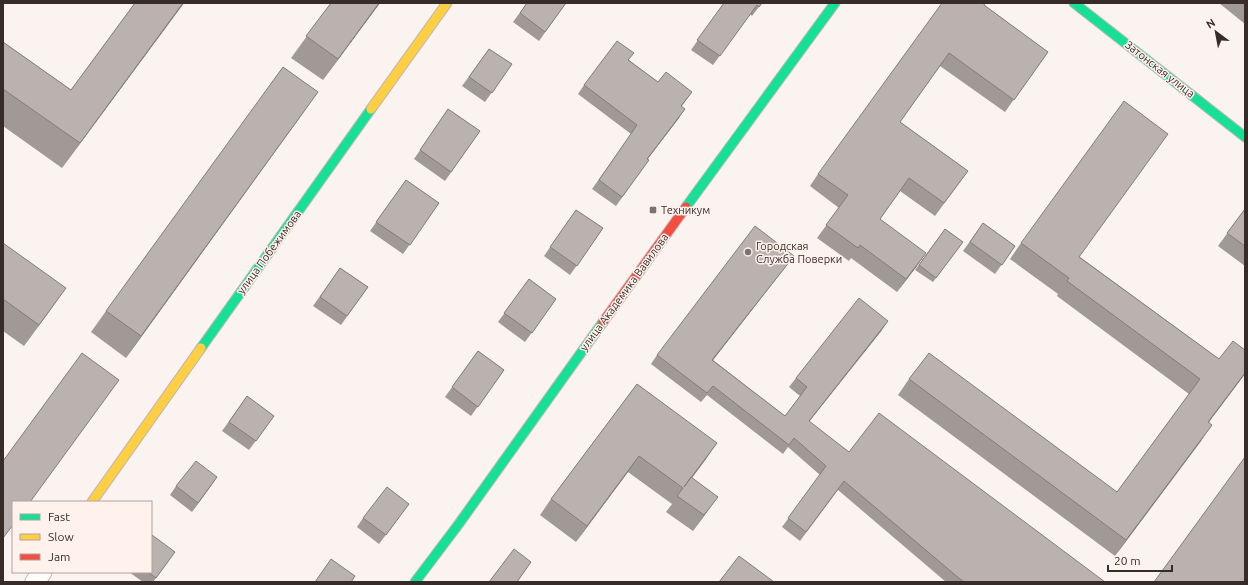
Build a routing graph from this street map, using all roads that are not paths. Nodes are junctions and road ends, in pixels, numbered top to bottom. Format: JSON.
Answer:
{"nodes":[{"id":1,"x":447,"y":3,"type":"edge"},
{"id":2,"x":835,"y":3,"type":"edge"},
{"id":3,"x":1074,"y":3,"type":"edge"},
{"id":4,"x":1245,"y":136,"type":"edge"},
{"id":5,"x":93,"y":501,"type":"edge"},
{"id":6,"x":41,"y":573,"type":"edge"},
{"id":7,"x":35,"y":582,"type":"edge"},
{"id":8,"x":415,"y":582,"type":"edge"}],
"edges":[{"from":1,"to":5,"type":"street","name":"улица Побежимова"},
{"from":2,"to":8,"type":"street","name":"улица Академика Вавилова"},
{"from":3,"to":4,"type":"street","name":"Затонская улица"},
{"from":6,"to":7,"type":"street"}]}
